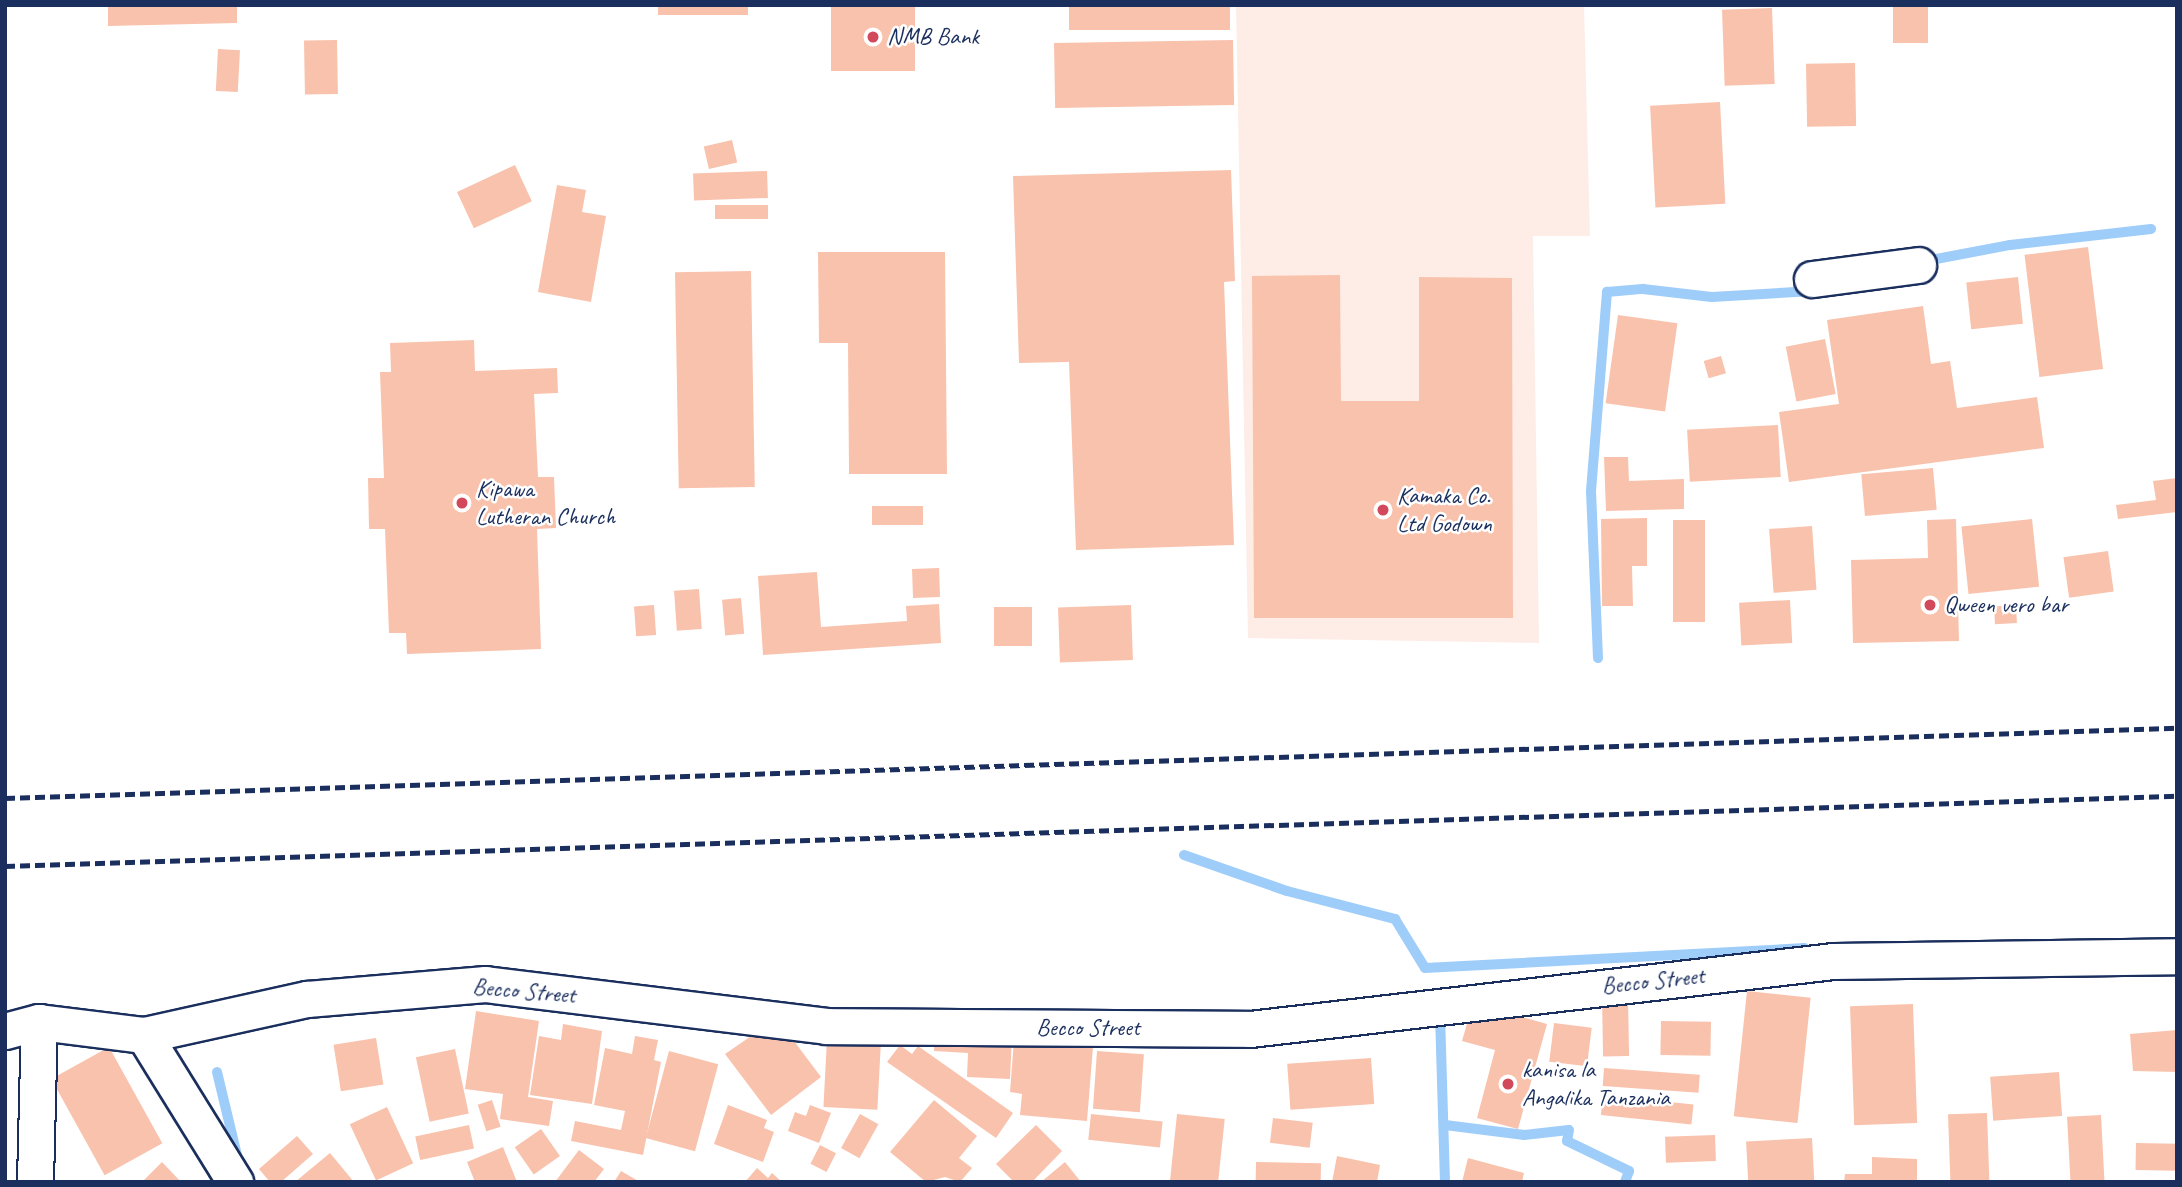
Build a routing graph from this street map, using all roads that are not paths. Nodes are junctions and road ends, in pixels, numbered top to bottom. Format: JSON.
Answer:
{"nodes":[{"id":1,"x":1918,"y":265,"type":"dead end"},
{"id":2,"x":1812,"y":279,"type":"dead end"},
{"id":3,"x":2177,"y":956,"type":"edge"},
{"id":4,"x":39,"y":1022,"type":"junction"},
{"id":5,"x":5,"y":1031,"type":"edge"},
{"id":6,"x":144,"y":1035,"type":"junction"},
{"id":7,"x":35,"y":1182,"type":"edge"},
{"id":8,"x":235,"y":1182,"type":"edge"}],
"edges":[{"from":1,"to":2,"type":"street"},
{"from":3,"to":6,"type":"street","name":"Becco Street"},
{"from":4,"to":5,"type":"street","name":"Becco Street"},
{"from":4,"to":6,"type":"street","name":"Becco Street"},
{"from":4,"to":7,"type":"street"},
{"from":6,"to":8,"type":"street"}]}
